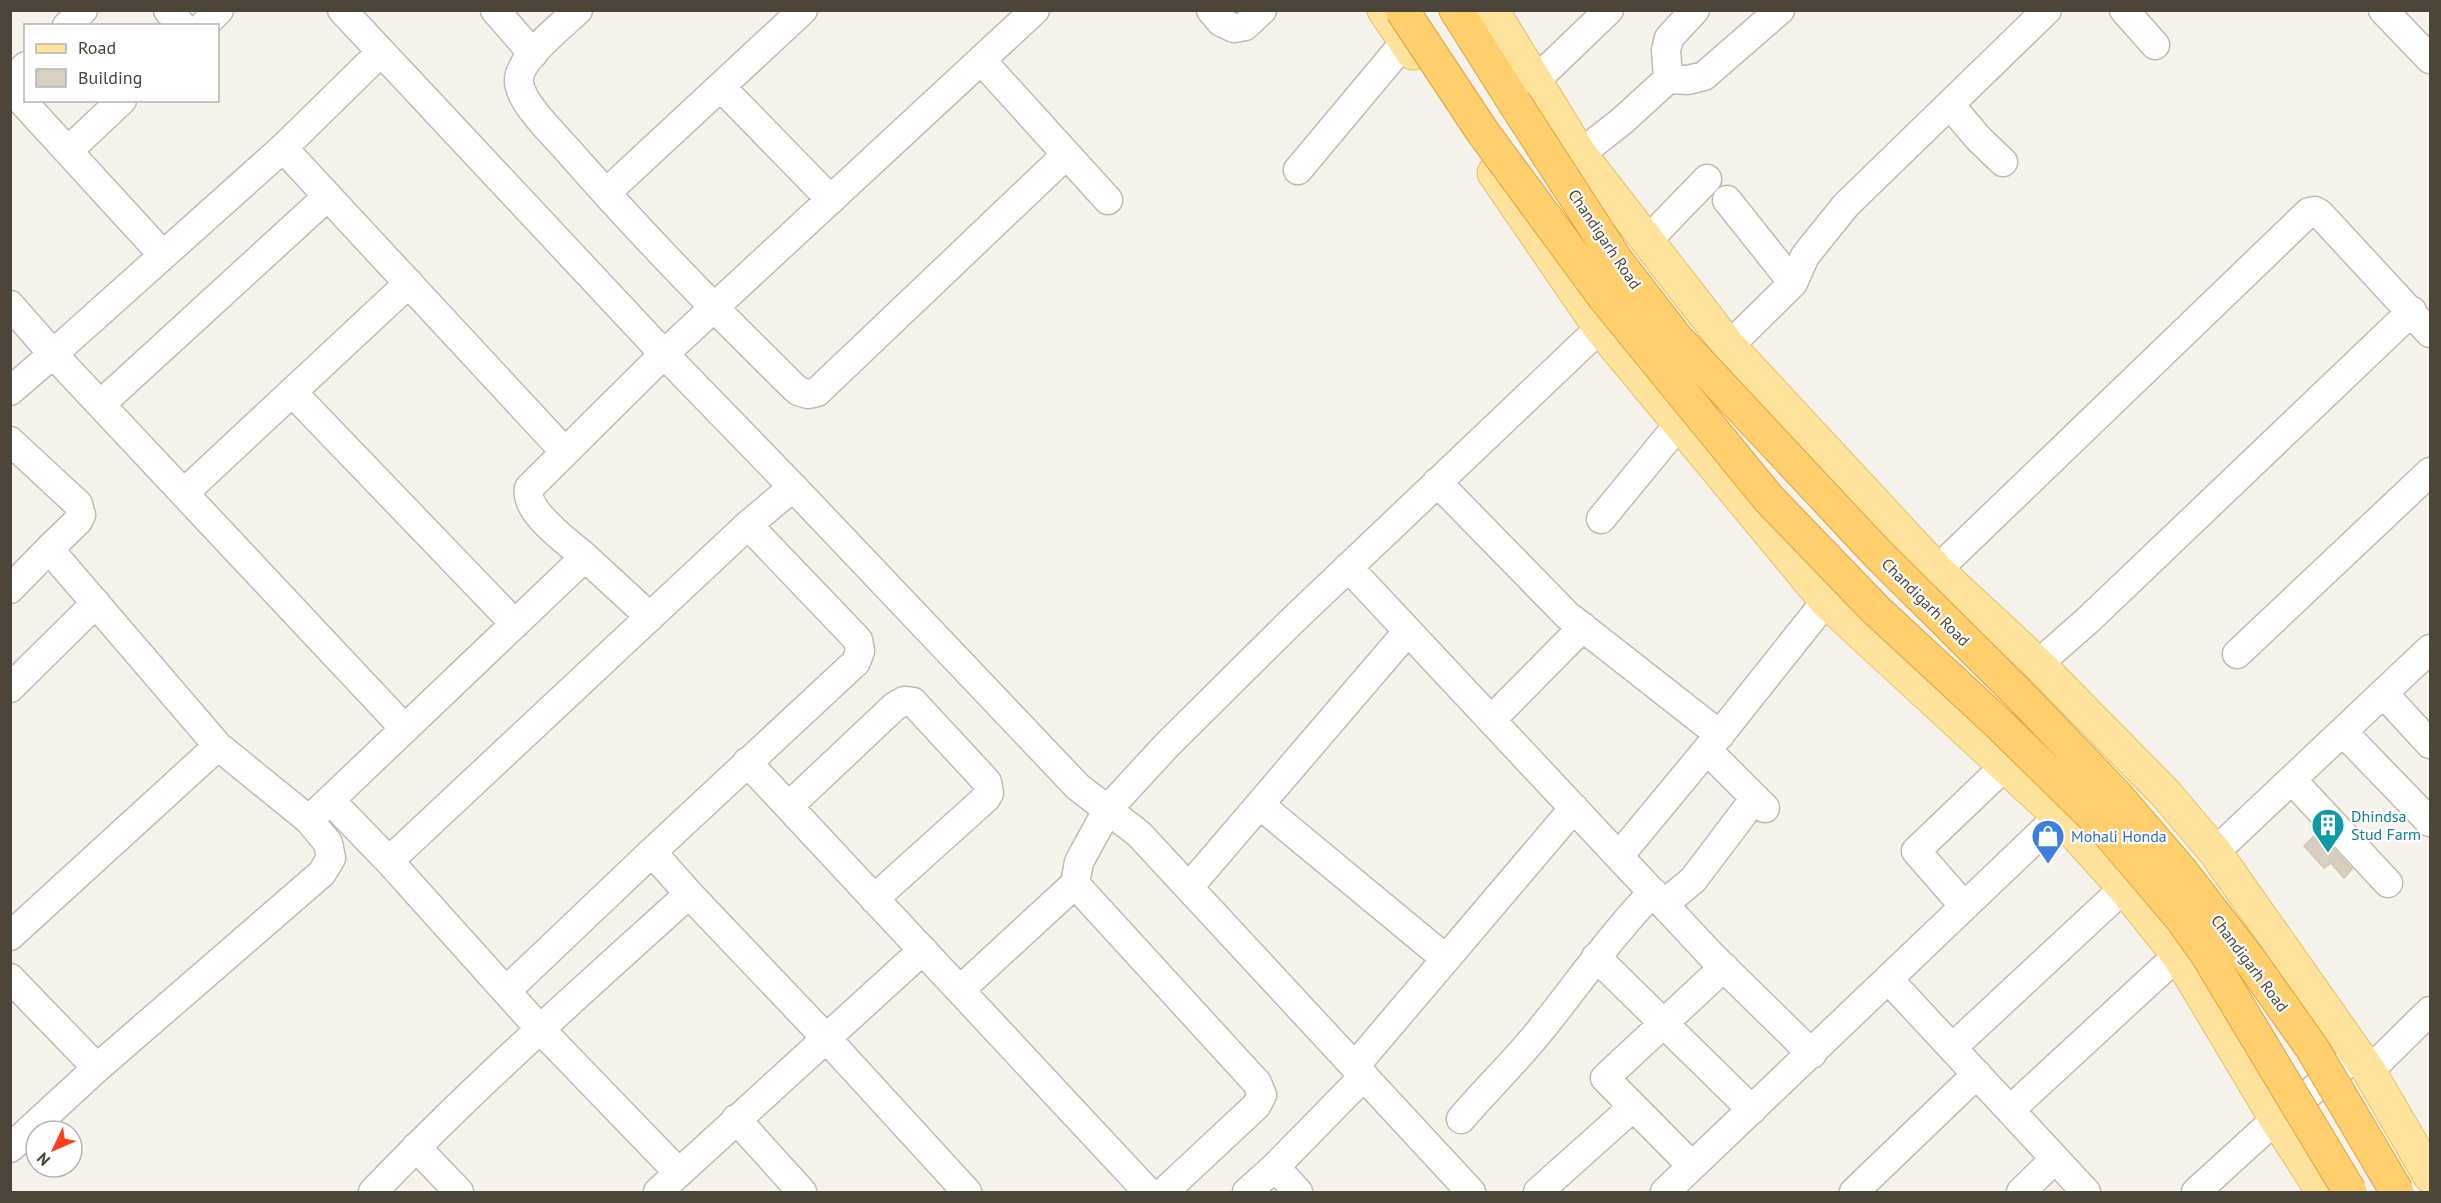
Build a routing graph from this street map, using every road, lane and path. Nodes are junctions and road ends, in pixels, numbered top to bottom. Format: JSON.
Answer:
{"nodes":[{"id":1,"x":83,"y":10,"type":"edge"},
{"id":2,"x":168,"y":10,"type":"edge"},
{"id":3,"x":219,"y":10,"type":"edge"},
{"id":4,"x":342,"y":10,"type":"edge"},
{"id":5,"x":495,"y":10,"type":"edge"},
{"id":6,"x":578,"y":10,"type":"edge"},
{"id":7,"x":803,"y":10,"type":"edge"},
{"id":8,"x":1035,"y":10,"type":"edge"},
{"id":9,"x":1211,"y":10,"type":"edge"},
{"id":10,"x":1262,"y":10,"type":"edge"},
{"id":11,"x":1384,"y":10,"type":"edge"},
{"id":12,"x":1456,"y":10,"type":"edge"},
{"id":13,"x":1492,"y":10,"type":"edge"},
{"id":14,"x":1609,"y":10,"type":"edge"},
{"id":15,"x":1695,"y":10,"type":"edge"},
{"id":16,"x":1780,"y":10,"type":"edge"},
{"id":17,"x":2047,"y":10,"type":"edge"},
{"id":18,"x":2124,"y":10,"type":"edge"},
{"id":19,"x":2384,"y":10,"type":"edge"},
{"id":20,"x":70,"y":24,"type":"edge"},
{"id":21,"x":180,"y":24,"type":"edge"},
{"id":22,"x":205,"y":24,"type":"edge"},
{"id":23,"x":1404,"y":26,"type":"edge"},
{"id":24,"x":2155,"y":45,"type":"dead end"},
{"id":25,"x":381,"y":52,"type":"junction"},
{"id":26,"x":533,"y":54,"type":"junction"},
{"id":27,"x":2430,"y":59,"type":"edge"},
{"id":28,"x":981,"y":60,"type":"junction"},
{"id":29,"x":24,"y":68,"type":"edge"},
{"id":30,"x":1668,"y":79,"type":"junction"},
{"id":31,"x":10,"y":81,"type":"edge"},
{"id":32,"x":1535,"y":81,"type":"junction"},
{"id":33,"x":721,"y":87,"type":"junction"},
{"id":34,"x":10,"y":88,"type":"edge"},
{"id":35,"x":120,"y":102,"type":"edge"},
{"id":36,"x":1950,"y":105,"type":"junction"},
{"id":37,"x":283,"y":148,"type":"junction"},
{"id":38,"x":68,"y":151,"type":"junction"},
{"id":39,"x":1580,"y":154,"type":"junction"},
{"id":40,"x":1066,"y":155,"type":"junction"},
{"id":41,"x":2003,"y":162,"type":"dead end"},
{"id":42,"x":1298,"y":170,"type":"dead end"},
{"id":43,"x":1707,"y":179,"type":"dead end"},
{"id":44,"x":606,"y":193,"type":"junction"},
{"id":45,"x":328,"y":196,"type":"junction"},
{"id":46,"x":831,"y":200,"type":"junction"},
{"id":47,"x":1108,"y":200,"type":"dead end"},
{"id":48,"x":1727,"y":200,"type":"dead end"},
{"id":49,"x":1647,"y":242,"type":"junction"},
{"id":50,"x":163,"y":255,"type":"junction"},
{"id":51,"x":409,"y":283,"type":"junction"},
{"id":52,"x":1793,"y":283,"type":"junction"},
{"id":53,"x":10,"y":305,"type":"edge"},
{"id":54,"x":714,"y":309,"type":"junction"},
{"id":55,"x":2412,"y":311,"type":"junction"},
{"id":56,"x":1600,"y":328,"type":"junction"},
{"id":57,"x":2430,"y":333,"type":"edge"},
{"id":58,"x":1729,"y":346,"type":"junction"},
{"id":59,"x":53,"y":354,"type":"junction"},
{"id":60,"x":664,"y":354,"type":"junction"},
{"id":61,"x":10,"y":391,"type":"edge"},
{"id":62,"x":292,"y":392,"type":"junction"},
{"id":63,"x":100,"y":404,"type":"junction"},
{"id":64,"x":1679,"y":424,"type":"junction"},
{"id":65,"x":10,"y":441,"type":"edge"},
{"id":66,"x":565,"y":452,"type":"junction"},
{"id":67,"x":2430,"y":472,"type":"edge"},
{"id":68,"x":1437,"y":483,"type":"junction"},
{"id":69,"x":793,"y":488,"type":"junction"},
{"id":70,"x":184,"y":493,"type":"junction"},
{"id":71,"x":1601,"y":519,"type":"dead end"},
{"id":72,"x":748,"y":525,"type":"junction"},
{"id":73,"x":49,"y":549,"type":"junction"},
{"id":74,"x":585,"y":557,"type":"junction"},
{"id":75,"x":1348,"y":567,"type":"junction"},
{"id":76,"x":1937,"y":570,"type":"junction"},
{"id":77,"x":10,"y":589,"type":"edge"},
{"id":78,"x":1826,"y":601,"type":"junction"},
{"id":79,"x":96,"y":603,"type":"junction"},
{"id":80,"x":650,"y":616,"type":"junction"},
{"id":81,"x":515,"y":624,"type":"junction"},
{"id":82,"x":1583,"y":627,"type":"junction"},
{"id":83,"x":1408,"y":631,"type":"junction"},
{"id":84,"x":2430,"y":649,"type":"edge"},
{"id":85,"x":2237,"y":654,"type":"dead end"},
{"id":86,"x":2038,"y":664,"type":"junction"},
{"id":87,"x":10,"y":688,"type":"edge"},
{"id":88,"x":2384,"y":694,"type":"junction"},
{"id":89,"x":1491,"y":720,"type":"junction"},
{"id":90,"x":405,"y":729,"type":"junction"},
{"id":91,"x":2343,"y":732,"type":"junction"},
{"id":92,"x":1713,"y":742,"type":"junction"},
{"id":93,"x":2430,"y":744,"type":"edge"},
{"id":94,"x":218,"y":746,"type":"junction"},
{"id":95,"x":747,"y":762,"type":"junction"},
{"id":96,"x":2005,"y":766,"type":"junction"},
{"id":97,"x":2292,"y":780,"type":"junction"},
{"id":98,"x":330,"y":800,"type":"junction"},
{"id":99,"x":1260,"y":805,"type":"junction"},
{"id":100,"x":789,"y":806,"type":"junction"},
{"id":101,"x":1574,"y":808,"type":"junction"},
{"id":102,"x":1108,"y":809,"type":"junction"},
{"id":103,"x":2059,"y":816,"type":"junction"},
{"id":104,"x":309,"y":820,"type":"junction"},
{"id":105,"x":2430,"y":822,"type":"edge"},
{"id":106,"x":652,"y":852,"type":"junction"},
{"id":107,"x":2215,"y":852,"type":"junction"},
{"id":108,"x":1619,"y":856,"type":"junction"},
{"id":109,"x":389,"y":861,"type":"junction"},
{"id":110,"x":2388,"y":883,"type":"dead end"},
{"id":111,"x":1075,"y":884,"type":"junction"},
{"id":112,"x":1190,"y":887,"type":"junction"},
{"id":113,"x":2124,"y":888,"type":"junction"},
{"id":114,"x":689,"y":894,"type":"junction"},
{"id":115,"x":1659,"y":898,"type":"junction"},
{"id":116,"x":874,"y":899,"type":"junction"},
{"id":117,"x":1964,"y":906,"type":"junction"},
{"id":118,"x":10,"y":936,"type":"edge"},
{"id":119,"x":923,"y":950,"type":"junction"},
{"id":120,"x":2178,"y":955,"type":"junction"},
{"id":121,"x":1596,"y":957,"type":"junction"},
{"id":122,"x":1446,"y":959,"type":"junction"},
{"id":123,"x":1724,"y":967,"type":"junction"},
{"id":124,"x":10,"y":978,"type":"edge"},
{"id":125,"x":1889,"y":980,"type":"junction"},
{"id":126,"x":960,"y":990,"type":"junction"},
{"id":127,"x":506,"y":991,"type":"junction"},
{"id":128,"x":2430,"y":1011,"type":"edge"},
{"id":129,"x":1663,"y":1023,"type":"junction"},
{"id":130,"x":540,"y":1029,"type":"junction"},
{"id":131,"x":826,"y":1038,"type":"junction"},
{"id":132,"x":1952,"y":1048,"type":"junction"},
{"id":133,"x":1812,"y":1054,"type":"junction"},
{"id":134,"x":2363,"y":1063,"type":"junction"},
{"id":135,"x":97,"y":1068,"type":"junction"},
{"id":136,"x":1360,"y":1071,"type":"junction"},
{"id":137,"x":1977,"y":1074,"type":"junction"},
{"id":138,"x":1633,"y":1107,"type":"junction"},
{"id":139,"x":1752,"y":1110,"type":"junction"},
{"id":140,"x":2010,"y":1110,"type":"junction"},
{"id":141,"x":736,"y":1119,"type":"junction"},
{"id":142,"x":1461,"y":1119,"type":"dead end"},
{"id":143,"x":2276,"y":1119,"type":"junction"},
{"id":144,"x":416,"y":1147,"type":"junction"},
{"id":145,"x":10,"y":1148,"type":"edge"},
{"id":146,"x":2055,"y":1159,"type":"junction"},
{"id":147,"x":1275,"y":1167,"type":"junction"},
{"id":148,"x":679,"y":1173,"type":"junction"},
{"id":149,"x":2430,"y":1176,"type":"edge"},
{"id":150,"x":1682,"y":1183,"type":"edge"},
{"id":151,"x":373,"y":1192,"type":"edge"},
{"id":152,"x":459,"y":1192,"type":"edge"},
{"id":153,"x":658,"y":1192,"type":"edge"},
{"id":154,"x":802,"y":1192,"type":"edge"},
{"id":155,"x":968,"y":1192,"type":"edge"},
{"id":156,"x":1149,"y":1192,"type":"edge"},
{"id":157,"x":1164,"y":1192,"type":"edge"},
{"id":158,"x":1247,"y":1192,"type":"edge"},
{"id":159,"x":1298,"y":1192,"type":"edge"},
{"id":160,"x":1471,"y":1192,"type":"edge"},
{"id":161,"x":1538,"y":1192,"type":"edge"},
{"id":162,"x":1854,"y":1192,"type":"edge"},
{"id":163,"x":2021,"y":1192,"type":"edge"},
{"id":164,"x":2086,"y":1192,"type":"edge"},
{"id":165,"x":2196,"y":1192,"type":"edge"},
{"id":166,"x":2323,"y":1192,"type":"edge"},
{"id":167,"x":2350,"y":1192,"type":"edge"},
{"id":168,"x":2397,"y":1192,"type":"edge"}],
"edges":[{"from":1,"to":20,"type":"street"},
{"from":2,"to":21,"type":"street"},
{"from":3,"to":22,"type":"street"},
{"from":4,"to":25,"type":"street"},
{"from":5,"to":26,"type":"street"},
{"from":6,"to":26,"type":"street"},
{"from":7,"to":33,"type":"street"},
{"from":8,"to":28,"type":"street"},
{"from":9,"to":10,"type":"street"},
{"from":11,"to":23,"type":"main road"},
{"from":12,"to":168,"type":"highway","name":"Chandigarh Road","bridge":true},
{"from":13,"to":32,"type":"main road"},
{"from":14,"to":32,"type":"street"},
{"from":15,"to":30,"type":"street"},
{"from":16,"to":30,"type":"street"},
{"from":17,"to":36,"type":"street"},
{"from":18,"to":24,"type":"street"},
{"from":19,"to":27,"type":"street"},
{"from":23,"to":42,"type":"street"},
{"from":23,"to":56,"type":"main road"},
{"from":23,"to":167,"type":"highway","bridge":true},
{"from":25,"to":37,"type":"street"},
{"from":25,"to":60,"type":"street"},
{"from":26,"to":44,"type":"street"},
{"from":28,"to":40,"type":"street"},
{"from":28,"to":46,"type":"street"},
{"from":29,"to":31,"type":"street"},
{"from":30,"to":39,"type":"street"},
{"from":32,"to":39,"type":"main road"},
{"from":33,"to":44,"type":"street"},
{"from":33,"to":46,"type":"street"},
{"from":34,"to":38,"type":"street"},
{"from":35,"to":38,"type":"street"},
{"from":36,"to":41,"type":"street"},
{"from":36,"to":52,"type":"street"},
{"from":37,"to":45,"type":"street"},
{"from":37,"to":50,"type":"street"},
{"from":38,"to":50,"type":"street"},
{"from":39,"to":49,"type":"main road"},
{"from":40,"to":47,"type":"street"},
{"from":40,"to":54,"type":"street"},
{"from":43,"to":49,"type":"street"},
{"from":44,"to":54,"type":"street"},
{"from":45,"to":51,"type":"street"},
{"from":45,"to":63,"type":"street"},
{"from":46,"to":54,"type":"street"},
{"from":48,"to":52,"type":"street"},
{"from":49,"to":58,"type":"main road"},
{"from":50,"to":59,"type":"street"},
{"from":51,"to":62,"type":"street"},
{"from":51,"to":66,"type":"street"},
{"from":52,"to":58,"type":"street"},
{"from":53,"to":59,"type":"street"},
{"from":54,"to":60,"type":"street"},
{"from":55,"to":57,"type":"street"},
{"from":55,"to":76,"type":"street"},
{"from":55,"to":86,"type":"street"},
{"from":56,"to":64,"type":"main road"},
{"from":56,"to":68,"type":"street"},
{"from":58,"to":76,"type":"main road"},
{"from":59,"to":61,"type":"street"},
{"from":59,"to":63,"type":"street"},
{"from":60,"to":66,"type":"street"},
{"from":60,"to":69,"type":"street"},
{"from":62,"to":70,"type":"street"},
{"from":62,"to":81,"type":"street"},
{"from":63,"to":70,"type":"street"},
{"from":64,"to":71,"type":"street"},
{"from":64,"to":78,"type":"main road"},
{"from":65,"to":73,"type":"street"},
{"from":66,"to":74,"type":"street"},
{"from":67,"to":85,"type":"street"},
{"from":68,"to":75,"type":"street"},
{"from":68,"to":82,"type":"street"},
{"from":69,"to":72,"type":"street"},
{"from":69,"to":102,"type":"street"},
{"from":70,"to":90,"type":"street"},
{"from":72,"to":80,"type":"street"},
{"from":72,"to":95,"type":"street"},
{"from":73,"to":77,"type":"street"},
{"from":73,"to":79,"type":"street"},
{"from":74,"to":80,"type":"street"},
{"from":74,"to":81,"type":"street"},
{"from":75,"to":83,"type":"street"},
{"from":75,"to":102,"type":"street"},
{"from":76,"to":86,"type":"main road"},
{"from":78,"to":92,"type":"street"},
{"from":78,"to":96,"type":"main road"},
{"from":79,"to":87,"type":"street"},
{"from":79,"to":94,"type":"street"},
{"from":80,"to":109,"type":"street"},
{"from":81,"to":90,"type":"street"},
{"from":82,"to":89,"type":"street"},
{"from":82,"to":92,"type":"street"},
{"from":83,"to":89,"type":"street"},
{"from":83,"to":99,"type":"street"},
{"from":84,"to":88,"type":"street"},
{"from":86,"to":107,"type":"main road"},
{"from":88,"to":91,"type":"street"},
{"from":88,"to":93,"type":"street"},
{"from":89,"to":101,"type":"street"},
{"from":90,"to":98,"type":"street"},
{"from":91,"to":97,"type":"street"},
{"from":91,"to":105,"type":"street"},
{"from":92,"to":108,"type":"street"},
{"from":92,"to":115,"type":"street"},
{"from":94,"to":104,"type":"street"},
{"from":94,"to":118,"type":"street"},
{"from":95,"to":100,"type":"street"},
{"from":95,"to":106,"type":"street"},
{"from":96,"to":103,"type":"main road"},
{"from":96,"to":117,"type":"street"},
{"from":97,"to":107,"type":"street"},
{"from":97,"to":110,"type":"street"},
{"from":98,"to":104,"type":"street"},
{"from":98,"to":109,"type":"street"},
{"from":99,"to":112,"type":"street"},
{"from":99,"to":122,"type":"street"},
{"from":100,"to":116,"type":"street"},
{"from":100,"to":116,"type":"street"},
{"from":101,"to":108,"type":"street"},
{"from":101,"to":122,"type":"street"},
{"from":102,"to":111,"type":"street"},
{"from":102,"to":112,"type":"street"},
{"from":103,"to":113,"type":"main road"},
{"from":103,"to":117,"type":"street"},
{"from":104,"to":135,"type":"street"},
{"from":106,"to":114,"type":"street"},
{"from":106,"to":127,"type":"street"},
{"from":107,"to":134,"type":"main road"},
{"from":108,"to":115,"type":"street"},
{"from":109,"to":127,"type":"street"},
{"from":111,"to":126,"type":"street"},
{"from":111,"to":157,"type":"street"},
{"from":112,"to":136,"type":"street"},
{"from":113,"to":120,"type":"main road"},
{"from":113,"to":132,"type":"street"},
{"from":114,"to":130,"type":"street"},
{"from":114,"to":131,"type":"street"},
{"from":115,"to":121,"type":"street"},
{"from":115,"to":123,"type":"street"},
{"from":116,"to":119,"type":"street"},
{"from":117,"to":125,"type":"street"},
{"from":119,"to":126,"type":"street"},
{"from":119,"to":131,"type":"street"},
{"from":120,"to":140,"type":"street"},
{"from":120,"to":143,"type":"main road"},
{"from":121,"to":129,"type":"street"},
{"from":121,"to":142,"type":"street"},
{"from":122,"to":136,"type":"street"},
{"from":123,"to":129,"type":"street"},
{"from":123,"to":133,"type":"street"},
{"from":124,"to":135,"type":"street"},
{"from":125,"to":132,"type":"street"},
{"from":125,"to":133,"type":"street"},
{"from":126,"to":156,"type":"street"},
{"from":127,"to":130,"type":"street"},
{"from":128,"to":134,"type":"street"},
{"from":129,"to":138,"type":"street"},
{"from":129,"to":139,"type":"street"},
{"from":130,"to":144,"type":"street"},
{"from":130,"to":148,"type":"street"},
{"from":131,"to":141,"type":"street"},
{"from":131,"to":155,"type":"street"},
{"from":132,"to":137,"type":"street"},
{"from":133,"to":139,"type":"street"},
{"from":134,"to":143,"type":"street"},
{"from":134,"to":149,"type":"main road"},
{"from":135,"to":145,"type":"street"},
{"from":136,"to":147,"type":"street"},
{"from":136,"to":160,"type":"street"},
{"from":137,"to":140,"type":"street"},
{"from":137,"to":162,"type":"street"},
{"from":138,"to":150,"type":"street"},
{"from":138,"to":161,"type":"street"},
{"from":139,"to":150,"type":"street"},
{"from":140,"to":146,"type":"street"},
{"from":141,"to":148,"type":"street"},
{"from":141,"to":154,"type":"street"},
{"from":143,"to":165,"type":"street"},
{"from":143,"to":166,"type":"main road"},
{"from":144,"to":151,"type":"street"},
{"from":144,"to":152,"type":"street"},
{"from":146,"to":163,"type":"street"},
{"from":146,"to":164,"type":"street"},
{"from":147,"to":158,"type":"street"},
{"from":147,"to":159,"type":"street"},
{"from":148,"to":153,"type":"street"}]}
